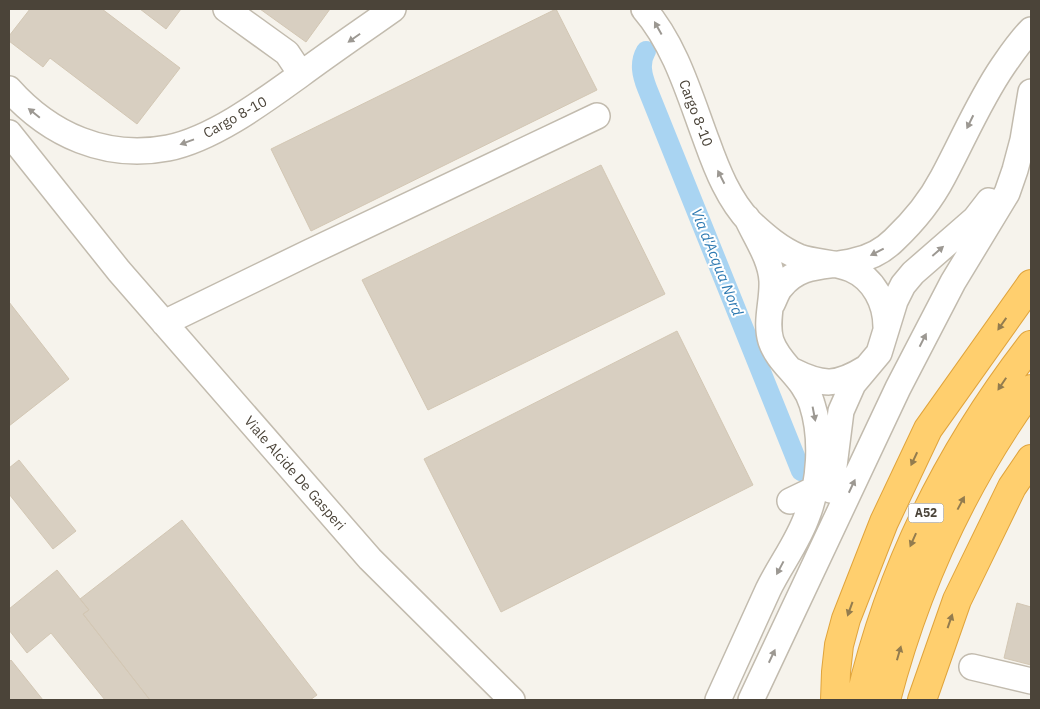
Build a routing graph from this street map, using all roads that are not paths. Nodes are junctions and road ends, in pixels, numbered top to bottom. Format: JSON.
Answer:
{"nodes":[{"id":1,"x":226,"y":9,"type":"edge"},
{"id":2,"x":393,"y":9,"type":"edge"},
{"id":3,"x":644,"y":9,"type":"edge"},
{"id":4,"x":1031,"y":30,"type":"edge"},
{"id":5,"x":1031,"y":44,"type":"edge"},
{"id":6,"x":300,"y":74,"type":"junction"},
{"id":7,"x":994,"y":80,"type":"junction"},
{"id":8,"x":9,"y":89,"type":"edge"},
{"id":9,"x":1031,"y":92,"type":"edge"},
{"id":10,"x":597,"y":116,"type":"dead end"},
{"id":11,"x":9,"y":133,"type":"edge"},
{"id":12,"x":1023,"y":140,"type":"junction"},
{"id":13,"x":747,"y":218,"type":"junction"},
{"id":14,"x":831,"y":264,"type":"junction"},
{"id":15,"x":1031,"y":284,"type":"edge"},
{"id":16,"x":772,"y":304,"type":"junction"},
{"id":17,"x":164,"y":323,"type":"junction"},
{"id":18,"x":886,"y":334,"type":"junction"},
{"id":19,"x":1031,"y":345,"type":"edge"},
{"id":20,"x":866,"y":368,"type":"junction"},
{"id":21,"x":793,"y":371,"type":"junction"},
{"id":22,"x":1031,"y":389,"type":"edge"},
{"id":23,"x":1031,"y":459,"type":"edge"},
{"id":24,"x":815,"y":489,"type":"junction"},
{"id":25,"x":790,"y":501,"type":"dead end"},
{"id":26,"x":801,"y":594,"type":"junction"},
{"id":27,"x":972,"y":667,"type":"dead end"},
{"id":28,"x":1031,"y":681,"type":"edge"},
{"id":29,"x":512,"y":700,"type":"edge"},
{"id":30,"x":718,"y":700,"type":"edge"},
{"id":31,"x":751,"y":700,"type":"edge"},
{"id":32,"x":835,"y":700,"type":"edge"},
{"id":33,"x":860,"y":700,"type":"edge"},
{"id":34,"x":886,"y":700,"type":"edge"},
{"id":35,"x":922,"y":700,"type":"edge"}],
"edges":[{"from":1,"to":6,"type":"street"},
{"from":2,"to":6,"type":"street","name":"Cargo 8-10","one_way":true},
{"from":13,"to":3,"type":"street","name":"Cargo 8-10","one_way":true},
{"from":4,"to":7,"type":"street"},
{"from":5,"to":7,"type":"street"},
{"from":6,"to":8,"type":"street","name":"Cargo 8-10","one_way":true},
{"from":7,"to":14,"type":"street","one_way":true},
{"from":9,"to":12,"type":"street"},
{"from":10,"to":17,"type":"street"},
{"from":11,"to":17,"type":"street","name":"Viale Alcide De Gasperi"},
{"from":18,"to":12,"type":"street","one_way":true},
{"from":26,"to":12,"type":"street","one_way":true},
{"from":13,"to":14,"type":"street"},
{"from":13,"to":16,"type":"street"},
{"from":14,"to":16,"type":"street"},
{"from":14,"to":18,"type":"street"},
{"from":15,"to":32,"type":"highway","one_way":true},
{"from":16,"to":21,"type":"street"},
{"from":17,"to":29,"type":"street","name":"Viale Alcide De Gasperi"},
{"from":18,"to":20,"type":"street"},
{"from":19,"to":33,"type":"highway","number":"A52","one_way":true},
{"from":20,"to":21,"type":"street"},
{"from":20,"to":26,"type":"street"},
{"from":21,"to":24,"type":"street","one_way":true},
{"from":34,"to":22,"type":"highway","number":"A52","one_way":true},
{"from":35,"to":23,"type":"highway","one_way":true},
{"from":24,"to":25,"type":"street"},
{"from":24,"to":30,"type":"street","one_way":true},
{"from":31,"to":26,"type":"street","one_way":true},
{"from":27,"to":28,"type":"street"}]}
